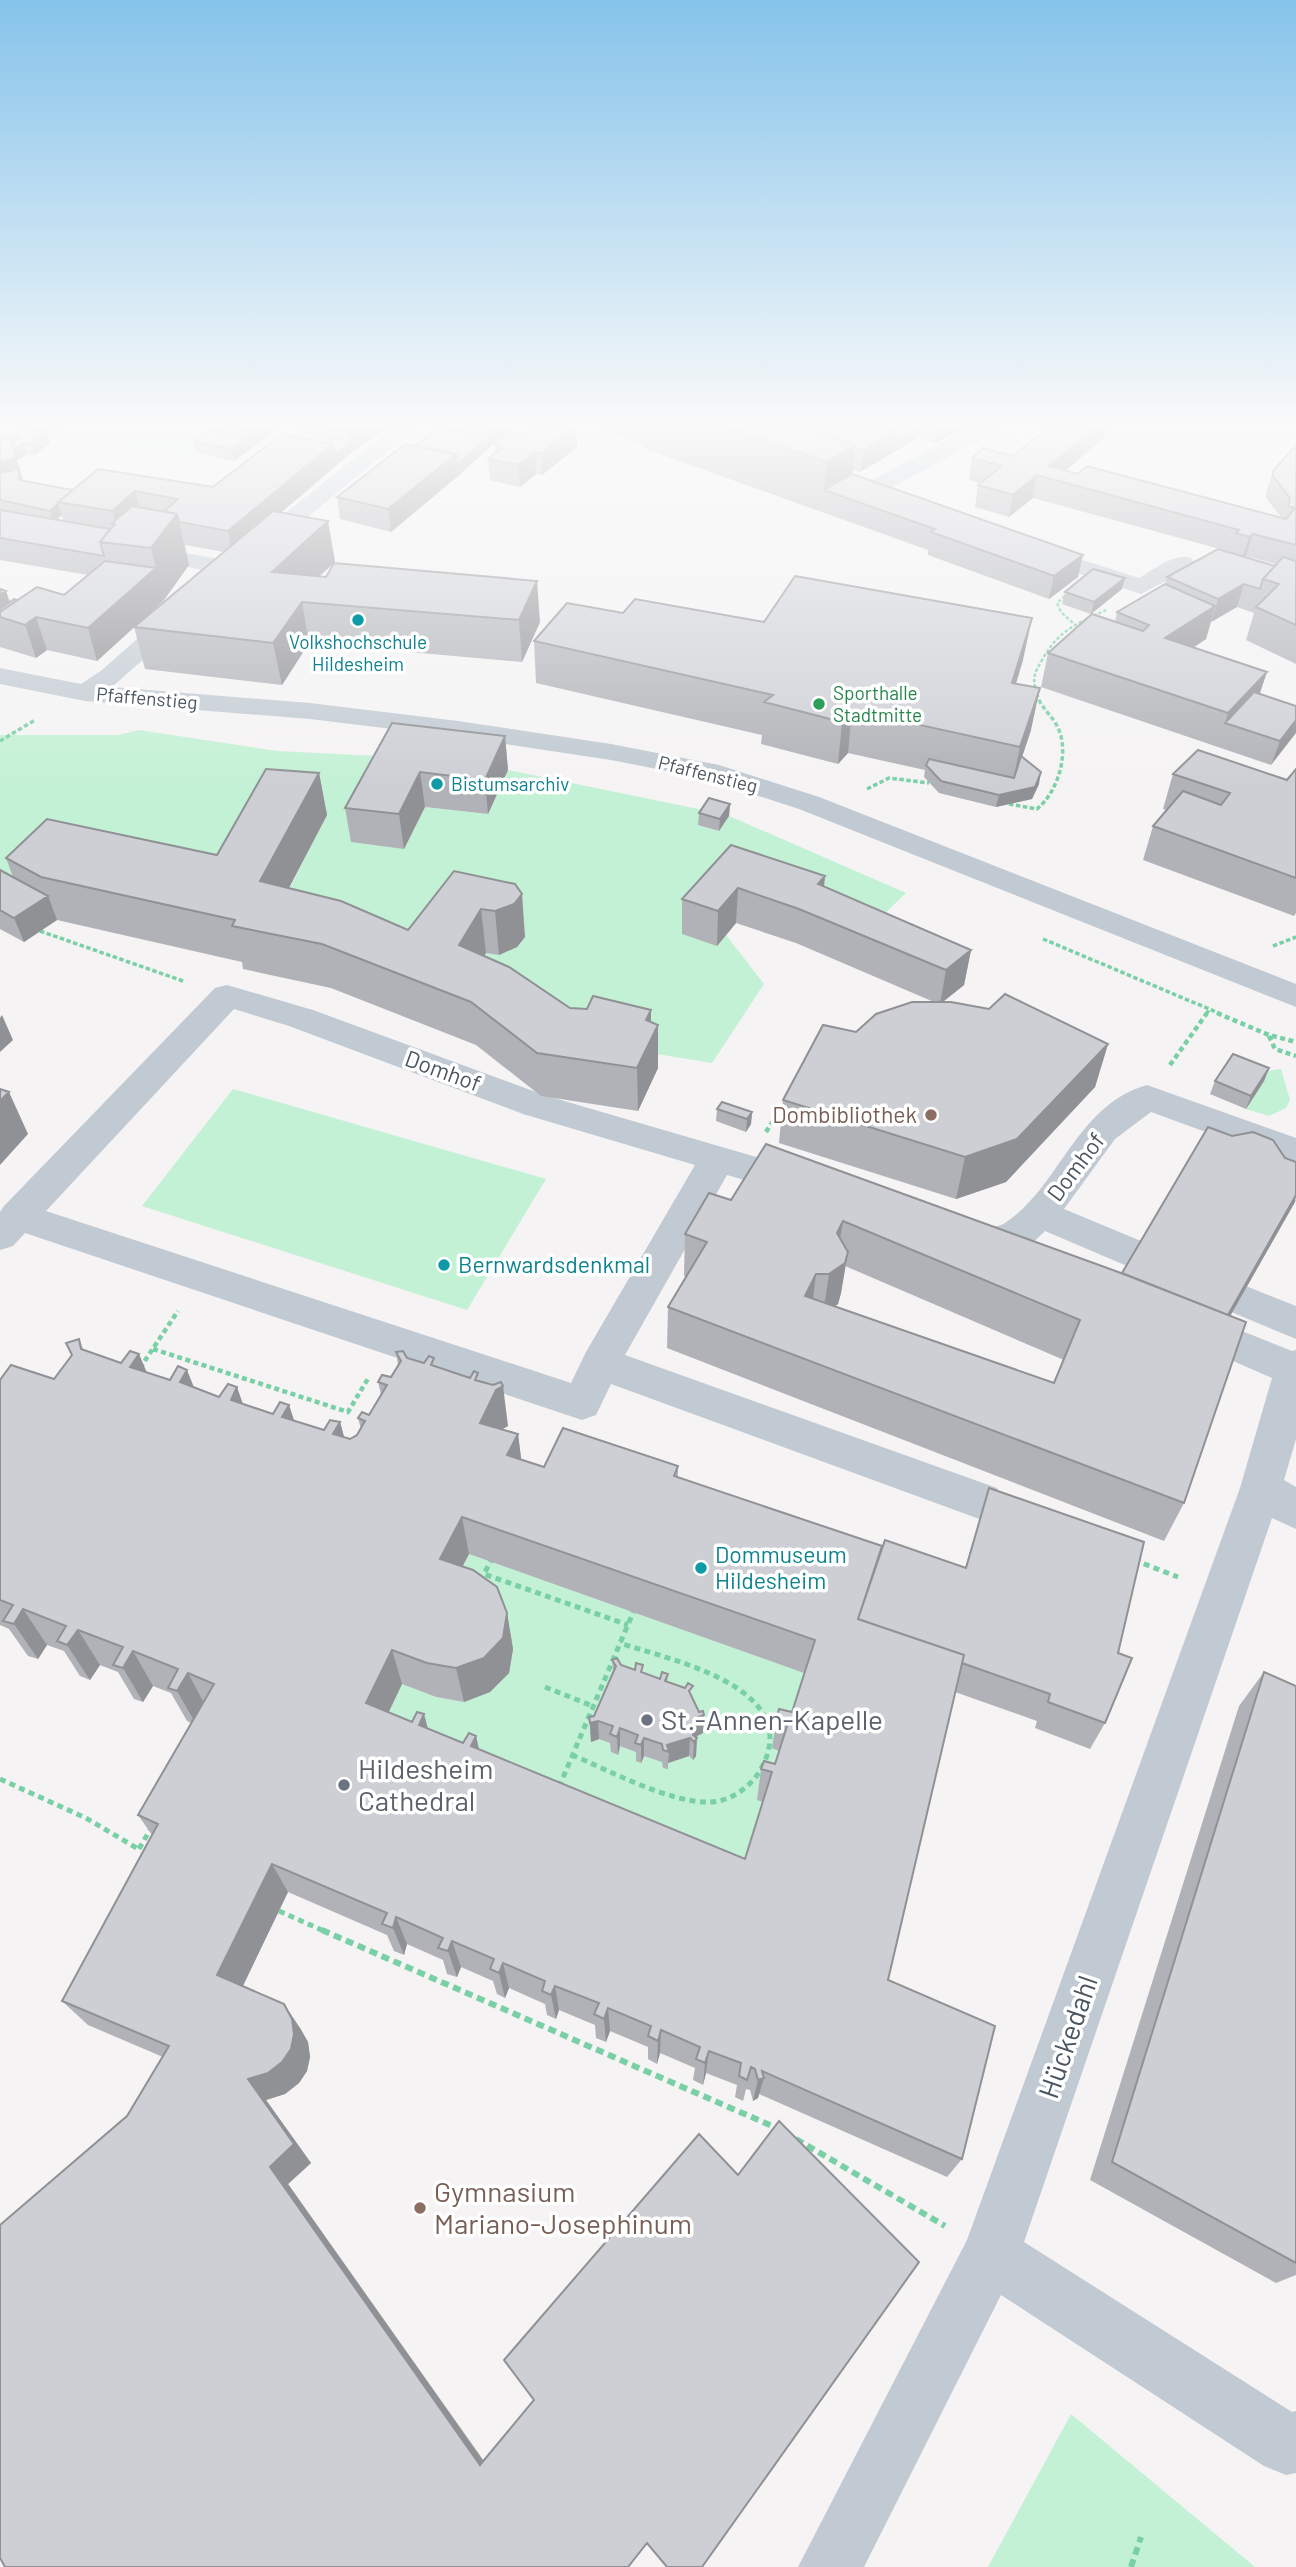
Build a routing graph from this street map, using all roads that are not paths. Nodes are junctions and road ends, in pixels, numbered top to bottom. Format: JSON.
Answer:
{"nodes":[{"id":1,"x":108,"y":546,"type":"edge"},
{"id":2,"x":258,"y":546,"type":"edge"},
{"id":3,"x":1015,"y":546,"type":"edge"},
{"id":4,"x":1182,"y":563,"type":"dead end"},
{"id":5,"x":230,"y":568,"type":"junction"},
{"id":6,"x":0,"y":676,"type":"edge"},
{"id":7,"x":85,"y":693,"type":"junction"},
{"id":8,"x":1296,"y":996,"type":"edge"},
{"id":9,"x":1296,"y":1152,"type":"edge"},
{"id":10,"x":732,"y":1162,"type":"junction"},
{"id":11,"x":834,"y":1195,"type":"edge"},
{"id":12,"x":1040,"y":1214,"type":"junction"},
{"id":13,"x":8,"y":1226,"type":"edge"},
{"id":14,"x":939,"y":1230,"type":"edge"},
{"id":15,"x":975,"y":1241,"type":"junction"},
{"id":16,"x":1140,"y":1256,"type":"edge"},
{"id":17,"x":1040,"y":1267,"type":"edge"},
{"id":18,"x":1238,"y":1298,"type":"edge"},
{"id":19,"x":1296,"y":1322,"type":"edge"},
{"id":20,"x":1217,"y":1337,"type":"edge"},
{"id":21,"x":600,"y":1363,"type":"junction"},
{"id":22,"x":1295,"y":1368,"type":"edge"},
{"id":23,"x":1278,"y":1499,"type":"edge"},
{"id":24,"x":982,"y":1501,"type":"edge"},
{"id":25,"x":991,"y":2254,"type":"junction"},
{"id":26,"x":1296,"y":2442,"type":"edge"},
{"id":27,"x":830,"y":2567,"type":"edge"}],
"edges":[{"from":1,"to":5,"type":"street"},
{"from":2,"to":5,"type":"street"},
{"from":3,"to":4,"type":"street"},
{"from":5,"to":7,"type":"street"},
{"from":6,"to":7,"type":"street","name":"Pfaffenstieg"},
{"from":7,"to":8,"type":"street","name":"Pfaffenstieg"},
{"from":9,"to":12,"type":"street","name":"Domhof"},
{"from":10,"to":11,"type":"street","name":"Domhof"},
{"from":10,"to":13,"type":"street","name":"Domhof"},
{"from":10,"to":21,"type":"street"},
{"from":12,"to":15,"type":"street","name":"Domhof"},
{"from":12,"to":16,"type":"street","name":"Domhof"},
{"from":13,"to":21,"type":"street"},
{"from":14,"to":15,"type":"street","name":"Domhof"},
{"from":15,"to":17,"type":"street","name":"Domhof"},
{"from":18,"to":19,"type":"street"},
{"from":20,"to":22,"type":"street"},
{"from":21,"to":24,"type":"street"},
{"from":22,"to":23,"type":"street","name":"Hückedahl"},
{"from":23,"to":25,"type":"street","name":"Hückedahl"},
{"from":25,"to":26,"type":"street"},
{"from":25,"to":27,"type":"street","name":"Hückedahl"}]}
